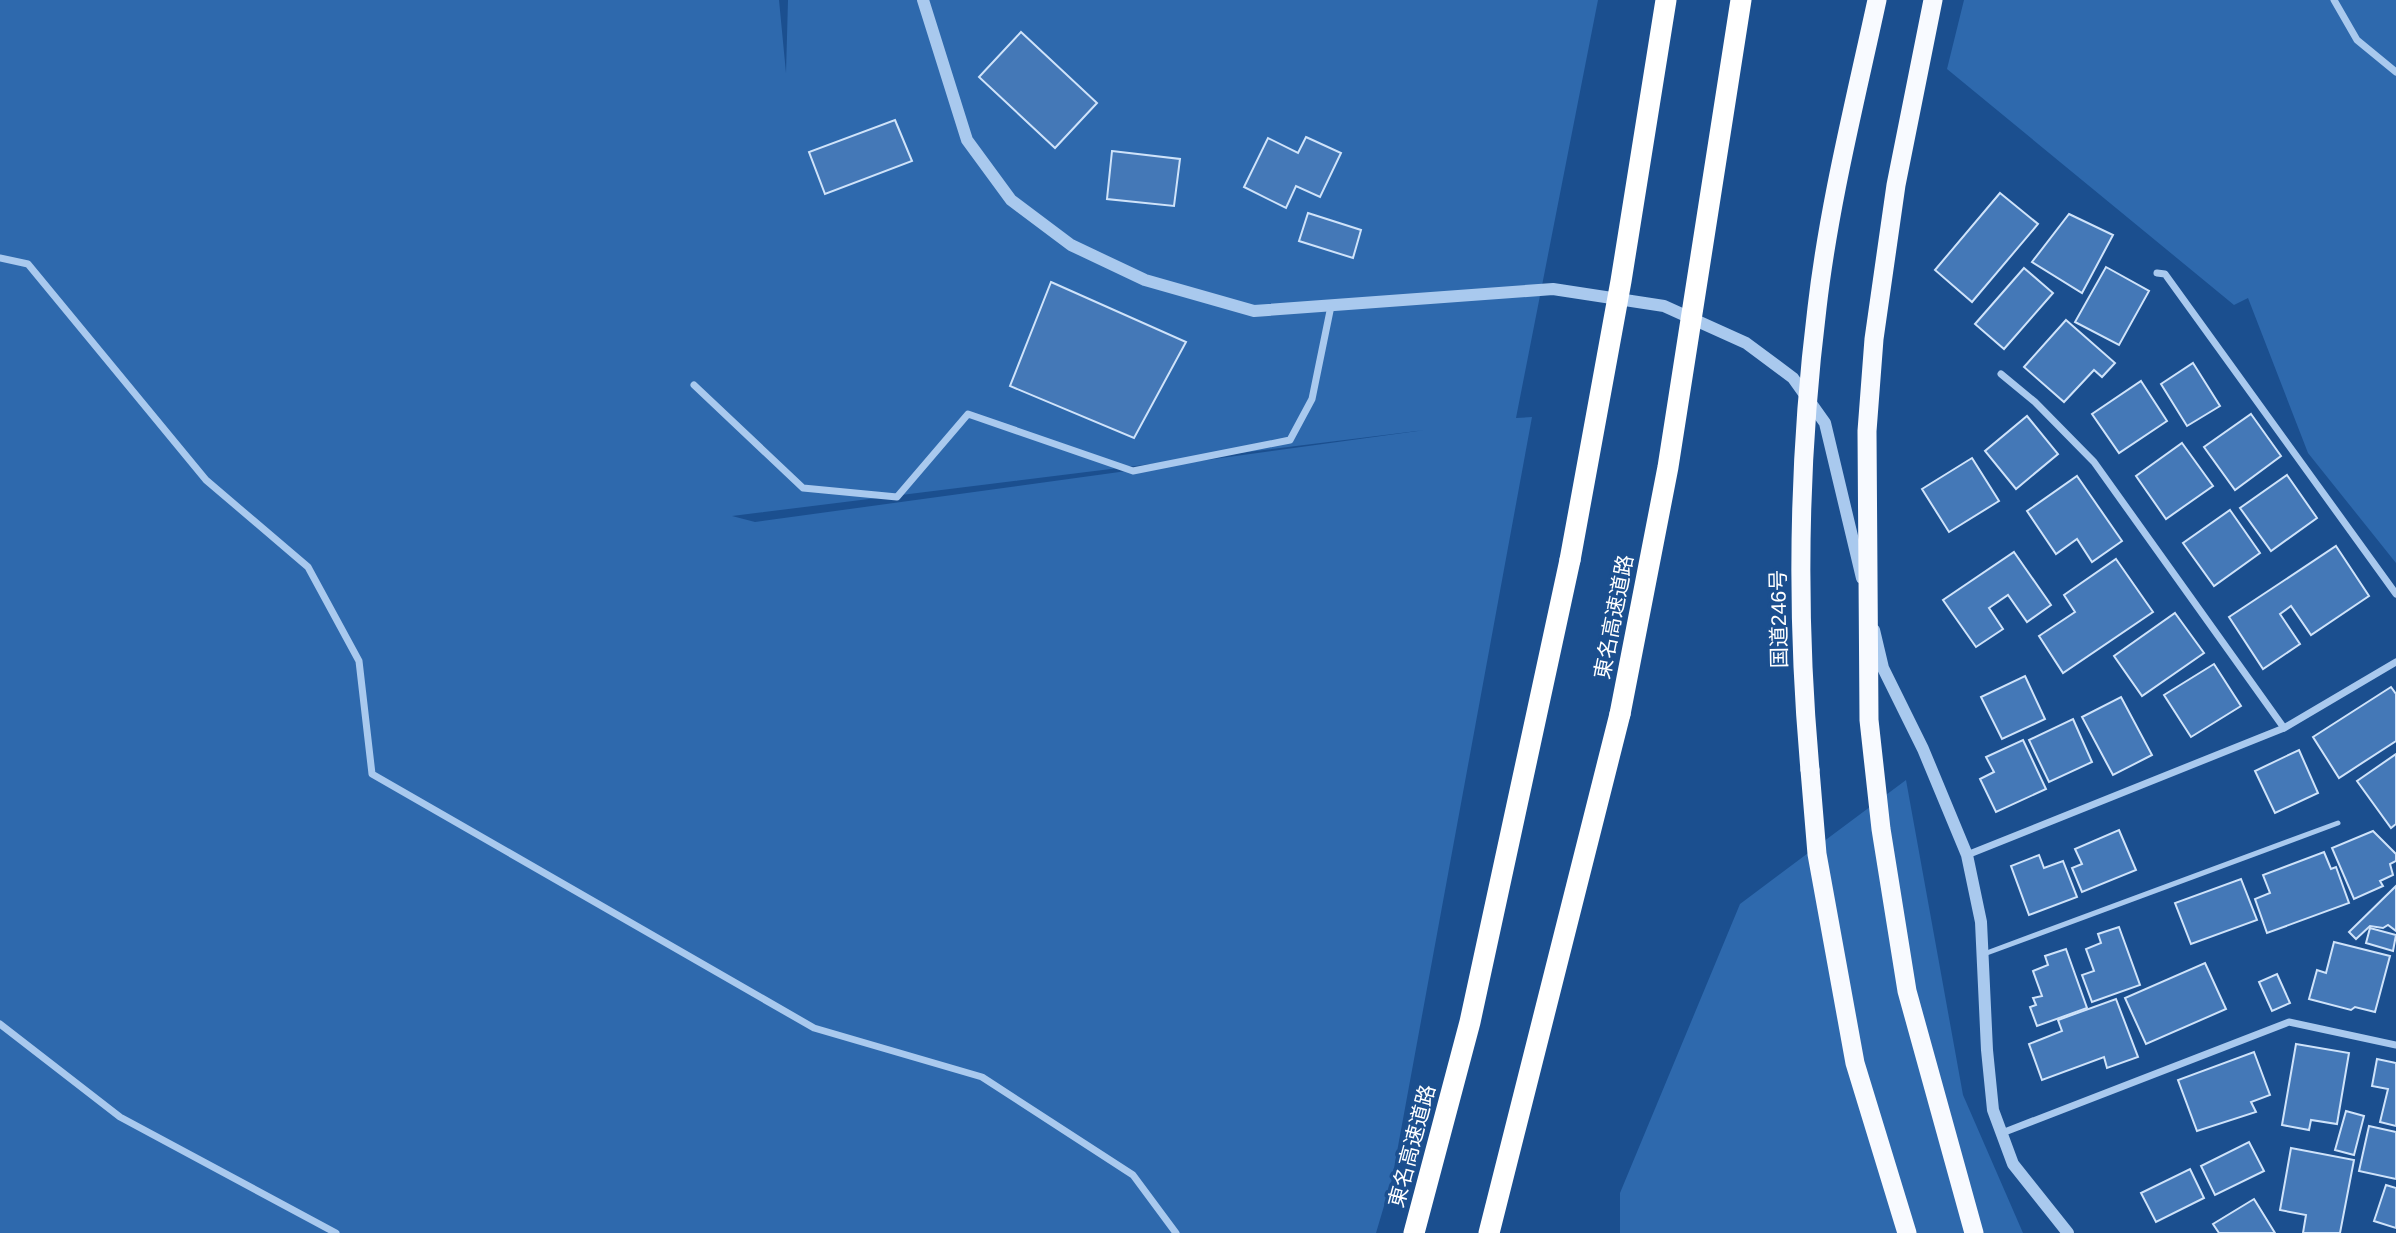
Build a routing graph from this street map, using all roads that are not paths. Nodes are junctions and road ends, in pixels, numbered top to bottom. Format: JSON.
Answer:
{"nodes":[{"id":1,"x":923,"y":0,"type":"edge"},
{"id":2,"x":1666,"y":0,"type":"edge"},
{"id":3,"x":1741,"y":0,"type":"edge"},
{"id":4,"x":1877,"y":0,"type":"edge"},
{"id":5,"x":1933,"y":0,"type":"edge"},
{"id":6,"x":2334,"y":0,"type":"edge"},
{"id":7,"x":2396,"y":72,"type":"edge"},
{"id":8,"x":0,"y":258,"type":"edge"},
{"id":9,"x":2157,"y":272,"type":"dead end"},
{"id":10,"x":1331,"y":306,"type":"junction"},
{"id":11,"x":2001,"y":373,"type":"dead end"},
{"id":12,"x":694,"y":385,"type":"dead end"},
{"id":13,"x":2396,"y":594,"type":"edge"},
{"id":14,"x":2396,"y":662,"type":"edge"},
{"id":15,"x":2284,"y":728,"type":"junction"},
{"id":16,"x":2338,"y":823,"type":"dead end"},
{"id":17,"x":1967,"y":855,"type":"junction"},
{"id":18,"x":1984,"y":954,"type":"junction"},
{"id":19,"x":0,"y":1024,"type":"edge"},
{"id":20,"x":2396,"y":1045,"type":"edge"},
{"id":21,"x":2001,"y":1133,"type":"junction"},
{"id":22,"x":336,"y":1233,"type":"edge"},
{"id":23,"x":1176,"y":1233,"type":"edge"},
{"id":24,"x":1414,"y":1233,"type":"edge"},
{"id":25,"x":1489,"y":1233,"type":"edge"},
{"id":26,"x":1907,"y":1233,"type":"edge"},
{"id":27,"x":1975,"y":1233,"type":"edge"},
{"id":28,"x":2068,"y":1233,"type":"edge"}],
"edges":[{"from":1,"to":10,"type":"street"},
{"from":2,"to":24,"type":"highway","name":"東名高速道路","bridge":true},
{"from":3,"to":25,"type":"highway","name":"東名高速道路","bridge":true},
{"from":4,"to":26,"type":"highway","name":"国道246号","bridge":true},
{"from":5,"to":27,"type":"highway","bridge":true},
{"from":6,"to":7,"type":"street"},
{"from":8,"to":23,"type":"street"},
{"from":9,"to":13,"type":"street"},
{"from":10,"to":12,"type":"street"},
{"from":10,"to":17,"type":"street"},
{"from":11,"to":15,"type":"street"},
{"from":14,"to":15,"type":"street"},
{"from":15,"to":17,"type":"street"},
{"from":16,"to":18,"type":"lane"},
{"from":17,"to":18,"type":"street"},
{"from":18,"to":21,"type":"street"},
{"from":19,"to":22,"type":"street"},
{"from":20,"to":21,"type":"street"},
{"from":21,"to":28,"type":"street"}]}
